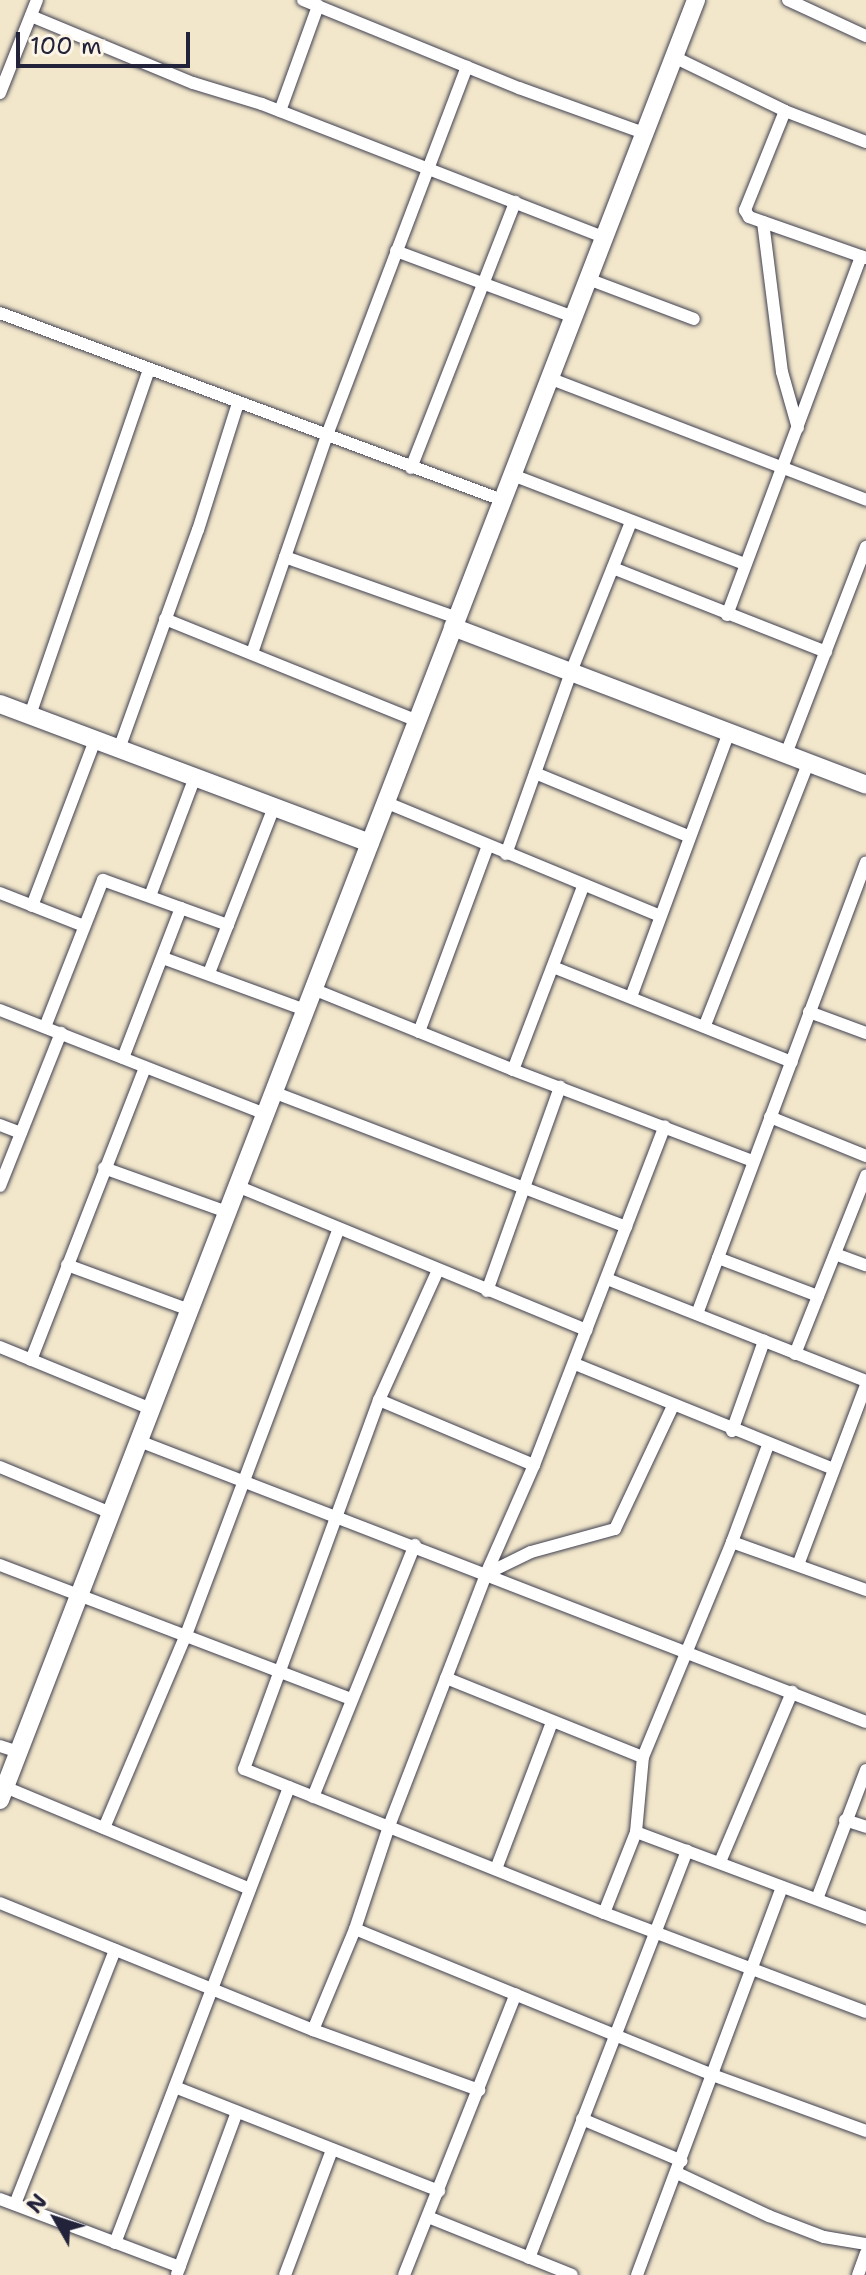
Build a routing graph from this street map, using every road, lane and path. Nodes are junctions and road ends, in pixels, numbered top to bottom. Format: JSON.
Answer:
{"nodes":[{"id":1,"x":37,"y":0,"type":"edge"},
{"id":2,"x":303,"y":0,"type":"edge"},
{"id":3,"x":696,"y":0,"type":"edge"},
{"id":4,"x":788,"y":0,"type":"edge"},
{"id":5,"x":318,"y":6,"type":"junction"},
{"id":6,"x":31,"y":16,"type":"junction"},
{"id":7,"x":866,"y":36,"type":"edge"},
{"id":8,"x":674,"y":57,"type":"junction"},
{"id":9,"x":467,"y":67,"type":"junction"},
{"id":10,"x":0,"y":93,"type":"edge"},
{"id":11,"x":280,"y":111,"type":"junction"},
{"id":12,"x":785,"y":111,"type":"junction"},
{"id":13,"x":644,"y":133,"type":"junction"},
{"id":14,"x":866,"y":142,"type":"edge"},
{"id":15,"x":428,"y":169,"type":"junction"},
{"id":16,"x":515,"y":202,"type":"junction"},
{"id":17,"x":763,"y":222,"type":"junction"},
{"id":18,"x":604,"y":237,"type":"junction"},
{"id":19,"x":396,"y":251,"type":"junction"},
{"id":20,"x":863,"y":257,"type":"edge"},
{"id":21,"x":588,"y":279,"type":"junction"},
{"id":22,"x":485,"y":284,"type":"junction"},
{"id":23,"x":0,"y":313,"type":"edge"},
{"id":24,"x":573,"y":317,"type":"junction"},
{"id":25,"x":694,"y":319,"type":"dead end"},
{"id":26,"x":149,"y":369,"type":"junction"},
{"id":27,"x":549,"y":378,"type":"junction"},
{"id":28,"x":238,"y":403,"type":"junction"},
{"id":29,"x":798,"y":428,"type":"junction"},
{"id":30,"x":327,"y":435,"type":"junction"},
{"id":31,"x":411,"y":468,"type":"junction"},
{"id":32,"x":783,"y":470,"type":"junction"},
{"id":33,"x":510,"y":474,"type":"junction"},
{"id":34,"x":502,"y":500,"type":"junction"},
{"id":35,"x":866,"y":500,"type":"edge"},
{"id":36,"x":631,"y":522,"type":"junction"},
{"id":37,"x":866,"y":547,"type":"edge"},
{"id":38,"x":285,"y":557,"type":"junction"},
{"id":39,"x":745,"y":564,"type":"junction"},
{"id":40,"x":613,"y":568,"type":"junction"},
{"id":41,"x":727,"y":615,"type":"junction"},
{"id":42,"x":165,"y":619,"type":"junction"},
{"id":43,"x":455,"y":623,"type":"junction"},
{"id":44,"x":826,"y":652,"type":"junction"},
{"id":45,"x":252,"y":653,"type":"junction"},
{"id":46,"x":571,"y":672,"type":"junction"},
{"id":47,"x":0,"y":704,"type":"edge"},
{"id":48,"x":30,"y":715,"type":"junction"},
{"id":49,"x":417,"y":721,"type":"junction"},
{"id":50,"x":729,"y":732,"type":"junction"},
{"id":51,"x":95,"y":740,"type":"junction"},
{"id":52,"x":119,"y":749,"type":"junction"},
{"id":53,"x":786,"y":754,"type":"junction"},
{"id":54,"x":808,"y":763,"type":"junction"},
{"id":55,"x":535,"y":773,"type":"junction"},
{"id":56,"x":195,"y":777,"type":"junction"},
{"id":57,"x":866,"y":785,"type":"edge"},
{"id":58,"x":385,"y":802,"type":"junction"},
{"id":59,"x":274,"y":807,"type":"junction"},
{"id":60,"x":688,"y":836,"type":"junction"},
{"id":61,"x":370,"y":843,"type":"junction"},
{"id":62,"x":488,"y":845,"type":"junction"},
{"id":63,"x":506,"y":854,"type":"junction"},
{"id":64,"x":866,"y":863,"type":"edge"},
{"id":65,"x":583,"y":887,"type":"junction"},
{"id":66,"x":0,"y":893,"type":"edge"},
{"id":67,"x":150,"y":896,"type":"junction"},
{"id":68,"x":32,"y":906,"type":"junction"},
{"id":69,"x":181,"y":908,"type":"junction"},
{"id":70,"x":658,"y":915,"type":"junction"},
{"id":71,"x":228,"y":925,"type":"junction"},
{"id":72,"x":84,"y":926,"type":"junction"},
{"id":73,"x":163,"y":958,"type":"junction"},
{"id":74,"x":553,"y":967,"type":"junction"},
{"id":75,"x":209,"y":973,"type":"junction"},
{"id":76,"x":313,"y":989,"type":"junction"},
{"id":77,"x":631,"y":997,"type":"junction"},
{"id":78,"x":0,"y":1010,"type":"edge"},
{"id":79,"x":305,"y":1010,"type":"junction"},
{"id":80,"x":809,"y":1012,"type":"junction"},
{"id":81,"x":705,"y":1025,"type":"junction"},
{"id":82,"x":45,"y":1027,"type":"junction"},
{"id":83,"x":419,"y":1032,"type":"junction"},
{"id":84,"x":61,"y":1033,"type":"junction"},
{"id":85,"x":866,"y":1033,"type":"edge"},
{"id":86,"x":123,"y":1058,"type":"junction"},
{"id":87,"x":792,"y":1062,"type":"junction"},
{"id":88,"x":145,"y":1067,"type":"junction"},
{"id":89,"x":513,"y":1070,"type":"junction"},
{"id":90,"x":560,"y":1087,"type":"junction"},
{"id":91,"x":273,"y":1092,"type":"junction"},
{"id":92,"x":265,"y":1114,"type":"junction"},
{"id":93,"x":770,"y":1117,"type":"junction"},
{"id":94,"x":0,"y":1125,"type":"edge"},
{"id":95,"x":665,"y":1126,"type":"junction"},
{"id":96,"x":21,"y":1133,"type":"junction"},
{"id":97,"x":866,"y":1156,"type":"edge"},
{"id":98,"x":753,"y":1161,"type":"junction"},
{"id":99,"x":104,"y":1168,"type":"junction"},
{"id":100,"x":866,"y":1176,"type":"edge"},
{"id":101,"x":0,"y":1186,"type":"edge"},
{"id":102,"x":237,"y":1186,"type":"junction"},
{"id":103,"x":524,"y":1191,"type":"junction"},
{"id":104,"x":227,"y":1212,"type":"junction"},
{"id":105,"x":626,"y":1227,"type":"junction"},
{"id":106,"x":338,"y":1230,"type":"junction"},
{"id":107,"x":835,"y":1254,"type":"junction"},
{"id":108,"x":718,"y":1258,"type":"junction"},
{"id":109,"x":67,"y":1265,"type":"junction"},
{"id":110,"x":866,"y":1265,"type":"edge"},
{"id":111,"x":438,"y":1270,"type":"junction"},
{"id":112,"x":607,"y":1279,"type":"junction"},
{"id":113,"x":487,"y":1291,"type":"junction"},
{"id":114,"x":818,"y":1296,"type":"junction"},
{"id":115,"x":189,"y":1310,"type":"junction"},
{"id":116,"x":697,"y":1314,"type":"junction"},
{"id":117,"x":586,"y":1330,"type":"junction"},
{"id":118,"x":764,"y":1341,"type":"junction"},
{"id":119,"x":0,"y":1347,"type":"edge"},
{"id":120,"x":795,"y":1354,"type":"junction"},
{"id":121,"x":31,"y":1360,"type":"junction"},
{"id":122,"x":575,"y":1364,"type":"junction"},
{"id":123,"x":866,"y":1383,"type":"edge"},
{"id":124,"x":379,"y":1400,"type":"junction"},
{"id":125,"x":673,"y":1406,"type":"junction"},
{"id":126,"x":151,"y":1409,"type":"junction"},
{"id":127,"x":732,"y":1431,"type":"junction"},
{"id":128,"x":139,"y":1441,"type":"junction"},
{"id":129,"x":768,"y":1445,"type":"junction"},
{"id":130,"x":534,"y":1465,"type":"junction"},
{"id":131,"x":0,"y":1467,"type":"edge"},
{"id":132,"x":834,"y":1469,"type":"junction"},
{"id":133,"x":246,"y":1481,"type":"junction"},
{"id":134,"x":111,"y":1513,"type":"junction"},
{"id":135,"x":336,"y":1516,"type":"junction"},
{"id":136,"x":732,"y":1542,"type":"junction"},
{"id":137,"x":415,"y":1545,"type":"junction"},
{"id":138,"x":0,"y":1565,"type":"edge"},
{"id":139,"x":798,"y":1565,"type":"junction"},
{"id":140,"x":486,"y":1574,"type":"junction"},
{"id":141,"x":866,"y":1590,"type":"edge"},
{"id":142,"x":79,"y":1595,"type":"junction"},
{"id":143,"x":186,"y":1635,"type":"junction"},
{"id":144,"x":687,"y":1650,"type":"junction"},
{"id":145,"x":280,"y":1670,"type":"junction"},
{"id":146,"x":446,"y":1678,"type":"junction"},
{"id":147,"x":792,"y":1692,"type":"junction"},
{"id":148,"x":351,"y":1699,"type":"junction"},
{"id":149,"x":552,"y":1722,"type":"junction"},
{"id":150,"x":866,"y":1722,"type":"edge"},
{"id":151,"x":0,"y":1746,"type":"edge"},
{"id":152,"x":18,"y":1752,"type":"junction"},
{"id":153,"x":643,"y":1757,"type":"junction"},
{"id":154,"x":866,"y":1770,"type":"edge"},
{"id":155,"x":289,"y":1787,"type":"junction"},
{"id":156,"x":2,"y":1794,"type":"edge"},
{"id":157,"x":313,"y":1797,"type":"junction"},
{"id":158,"x":845,"y":1820,"type":"junction"},
{"id":159,"x":389,"y":1826,"type":"junction"},
{"id":160,"x":866,"y":1827,"type":"edge"},
{"id":161,"x":104,"y":1828,"type":"junction"},
{"id":162,"x":636,"y":1832,"type":"junction"},
{"id":163,"x":687,"y":1851,"type":"junction"},
{"id":164,"x":720,"y":1862,"type":"junction"},
{"id":165,"x":496,"y":1869,"type":"junction"},
{"id":166,"x":782,"y":1887,"type":"junction"},
{"id":167,"x":250,"y":1889,"type":"junction"},
{"id":168,"x":817,"y":1899,"type":"junction"},
{"id":169,"x":0,"y":1903,"type":"edge"},
{"id":170,"x":604,"y":1913,"type":"junction"},
{"id":171,"x":866,"y":1918,"type":"edge"},
{"id":172,"x":355,"y":1929,"type":"junction"},
{"id":173,"x":655,"y":1931,"type":"junction"},
{"id":174,"x":115,"y":1950,"type":"junction"},
{"id":175,"x":754,"y":1969,"type":"junction"},
{"id":176,"x":214,"y":1988,"type":"junction"},
{"id":177,"x":516,"y":1994,"type":"junction"},
{"id":178,"x":866,"y":2012,"type":"edge"},
{"id":179,"x":313,"y":2030,"type":"junction"},
{"id":180,"x":615,"y":2034,"type":"junction"},
{"id":181,"x":715,"y":2076,"type":"junction"},
{"id":182,"x":175,"y":2087,"type":"junction"},
{"id":183,"x":479,"y":2090,"type":"junction"},
{"id":184,"x":237,"y":2112,"type":"junction"},
{"id":185,"x":582,"y":2119,"type":"junction"},
{"id":186,"x":866,"y":2131,"type":"edge"},
{"id":187,"x":332,"y":2150,"type":"junction"},
{"id":188,"x":679,"y":2167,"type":"junction"},
{"id":189,"x":439,"y":2191,"type":"junction"},
{"id":190,"x":0,"y":2199,"type":"edge"},
{"id":191,"x":15,"y":2204,"type":"junction"},
{"id":192,"x":428,"y":2217,"type":"junction"},
{"id":193,"x":115,"y":2243,"type":"junction"},
{"id":194,"x":866,"y":2244,"type":"edge"},
{"id":195,"x":866,"y":2253,"type":"edge"},
{"id":196,"x":529,"y":2258,"type":"junction"},
{"id":197,"x":178,"y":2271,"type":"edge"},
{"id":198,"x":285,"y":2275,"type":"edge"},
{"id":199,"x":404,"y":2275,"type":"edge"},
{"id":200,"x":572,"y":2275,"type":"edge"},
{"id":201,"x":637,"y":2275,"type":"edge"},
{"id":202,"x":858,"y":2275,"type":"edge"}],
"edges":[{"from":1,"to":6,"type":"street"},
{"from":2,"to":5,"type":"street"},
{"from":3,"to":8,"type":"street"},
{"from":4,"to":7,"type":"street"},
{"from":5,"to":9,"type":"street"},
{"from":5,"to":11,"type":"street"},
{"from":6,"to":10,"type":"street"},
{"from":6,"to":11,"type":"street"},
{"from":8,"to":12,"type":"street"},
{"from":8,"to":13,"type":"street"},
{"from":9,"to":13,"type":"street"},
{"from":9,"to":15,"type":"street"},
{"from":11,"to":15,"type":"street"},
{"from":12,"to":14,"type":"street"},
{"from":12,"to":17,"type":"street"},
{"from":13,"to":18,"type":"street"},
{"from":15,"to":16,"type":"street"},
{"from":15,"to":19,"type":"street"},
{"from":16,"to":18,"type":"street"},
{"from":16,"to":22,"type":"street"},
{"from":17,"to":20,"type":"street"},
{"from":17,"to":29,"type":"street"},
{"from":18,"to":21,"type":"street"},
{"from":19,"to":22,"type":"street"},
{"from":19,"to":30,"type":"street"},
{"from":20,"to":29,"type":"street"},
{"from":21,"to":24,"type":"street"},
{"from":21,"to":25,"type":"street"},
{"from":22,"to":24,"type":"street"},
{"from":22,"to":31,"type":"street"},
{"from":23,"to":26,"type":"street"},
{"from":24,"to":27,"type":"street"},
{"from":26,"to":28,"type":"street"},
{"from":26,"to":48,"type":"street"},
{"from":27,"to":32,"type":"street"},
{"from":27,"to":33,"type":"street"},
{"from":28,"to":30,"type":"street"},
{"from":28,"to":42,"type":"street"},
{"from":29,"to":32,"type":"street"},
{"from":30,"to":31,"type":"street"},
{"from":30,"to":38,"type":"street"},
{"from":31,"to":34,"type":"street"},
{"from":32,"to":35,"type":"street"},
{"from":32,"to":39,"type":"street"},
{"from":33,"to":34,"type":"street"},
{"from":33,"to":36,"type":"street"},
{"from":34,"to":43,"type":"street"},
{"from":36,"to":39,"type":"street"},
{"from":36,"to":40,"type":"street"},
{"from":37,"to":44,"type":"street"},
{"from":38,"to":43,"type":"street"},
{"from":38,"to":45,"type":"street"},
{"from":39,"to":41,"type":"street"},
{"from":40,"to":41,"type":"street"},
{"from":40,"to":46,"type":"street"},
{"from":41,"to":44,"type":"street"},
{"from":42,"to":45,"type":"street"},
{"from":42,"to":52,"type":"street"},
{"from":43,"to":46,"type":"street"},
{"from":43,"to":49,"type":"street"},
{"from":44,"to":53,"type":"street"},
{"from":45,"to":49,"type":"street"},
{"from":46,"to":50,"type":"street"},
{"from":46,"to":55,"type":"street"},
{"from":47,"to":48,"type":"street"},
{"from":48,"to":51,"type":"street"},
{"from":49,"to":58,"type":"street"},
{"from":50,"to":53,"type":"street"},
{"from":50,"to":60,"type":"street"},
{"from":51,"to":52,"type":"street"},
{"from":51,"to":68,"type":"street"},
{"from":52,"to":56,"type":"street"},
{"from":53,"to":54,"type":"street"},
{"from":54,"to":57,"type":"street"},
{"from":54,"to":81,"type":"street"},
{"from":55,"to":60,"type":"street"},
{"from":55,"to":63,"type":"street"},
{"from":56,"to":59,"type":"street"},
{"from":56,"to":67,"type":"street"},
{"from":58,"to":61,"type":"street"},
{"from":58,"to":62,"type":"street"},
{"from":59,"to":61,"type":"street"},
{"from":59,"to":71,"type":"street"},
{"from":60,"to":70,"type":"street"},
{"from":61,"to":76,"type":"street"},
{"from":62,"to":63,"type":"street"},
{"from":62,"to":83,"type":"street"},
{"from":63,"to":65,"type":"street"},
{"from":64,"to":80,"type":"street"},
{"from":65,"to":70,"type":"street"},
{"from":65,"to":74,"type":"street"},
{"from":66,"to":68,"type":"street"},
{"from":67,"to":69,"type":"street"},
{"from":67,"to":72,"type":"street"},
{"from":68,"to":72,"type":"street"},
{"from":69,"to":71,"type":"street"},
{"from":69,"to":73,"type":"street"},
{"from":70,"to":77,"type":"street"},
{"from":71,"to":75,"type":"street"},
{"from":72,"to":82,"type":"street"},
{"from":73,"to":75,"type":"street"},
{"from":73,"to":86,"type":"street"},
{"from":74,"to":77,"type":"street"},
{"from":74,"to":89,"type":"street"},
{"from":75,"to":79,"type":"street"},
{"from":76,"to":79,"type":"street"},
{"from":76,"to":83,"type":"street"},
{"from":77,"to":81,"type":"street"},
{"from":78,"to":82,"type":"street"},
{"from":79,"to":91,"type":"street"},
{"from":80,"to":85,"type":"street"},
{"from":80,"to":87,"type":"street"},
{"from":81,"to":87,"type":"street"},
{"from":82,"to":84,"type":"street"},
{"from":83,"to":89,"type":"street"},
{"from":84,"to":86,"type":"street"},
{"from":84,"to":96,"type":"street"},
{"from":86,"to":88,"type":"street"},
{"from":87,"to":93,"type":"street"},
{"from":88,"to":92,"type":"street"},
{"from":88,"to":99,"type":"street"},
{"from":89,"to":90,"type":"street"},
{"from":90,"to":95,"type":"street"},
{"from":90,"to":103,"type":"street"},
{"from":91,"to":92,"type":"street"},
{"from":91,"to":103,"type":"street"},
{"from":92,"to":102,"type":"street"},
{"from":93,"to":97,"type":"street"},
{"from":93,"to":98,"type":"street"},
{"from":94,"to":96,"type":"street"},
{"from":95,"to":98,"type":"street"},
{"from":95,"to":105,"type":"street"},
{"from":96,"to":101,"type":"street"},
{"from":98,"to":108,"type":"street"},
{"from":99,"to":104,"type":"street"},
{"from":99,"to":109,"type":"street"},
{"from":100,"to":107,"type":"street"},
{"from":102,"to":104,"type":"street"},
{"from":102,"to":106,"type":"street"},
{"from":103,"to":105,"type":"street"},
{"from":103,"to":113,"type":"street"},
{"from":104,"to":115,"type":"street"},
{"from":105,"to":112,"type":"street"},
{"from":106,"to":111,"type":"street"},
{"from":106,"to":133,"type":"street"},
{"from":107,"to":110,"type":"street"},
{"from":107,"to":114,"type":"street"},
{"from":108,"to":114,"type":"street"},
{"from":108,"to":116,"type":"street"},
{"from":109,"to":115,"type":"street"},
{"from":109,"to":121,"type":"street"},
{"from":111,"to":113,"type":"street"},
{"from":111,"to":124,"type":"street"},
{"from":112,"to":116,"type":"street"},
{"from":112,"to":117,"type":"street"},
{"from":113,"to":117,"type":"street"},
{"from":114,"to":120,"type":"street"},
{"from":115,"to":126,"type":"street"},
{"from":116,"to":118,"type":"street"},
{"from":117,"to":122,"type":"street"},
{"from":118,"to":120,"type":"street"},
{"from":118,"to":127,"type":"street"},
{"from":119,"to":121,"type":"street"},
{"from":120,"to":123,"type":"street"},
{"from":121,"to":126,"type":"street"},
{"from":122,"to":125,"type":"street"},
{"from":122,"to":130,"type":"street"},
{"from":123,"to":132,"type":"street"},
{"from":124,"to":130,"type":"street"},
{"from":124,"to":135,"type":"street"},
{"from":125,"to":127,"type":"street"},
{"from":125,"to":140,"type":"street"},
{"from":126,"to":128,"type":"street"},
{"from":127,"to":129,"type":"street"},
{"from":128,"to":133,"type":"street"},
{"from":128,"to":134,"type":"street"},
{"from":129,"to":132,"type":"street"},
{"from":129,"to":136,"type":"street"},
{"from":130,"to":140,"type":"street"},
{"from":131,"to":134,"type":"street"},
{"from":132,"to":139,"type":"street"},
{"from":133,"to":135,"type":"street"},
{"from":133,"to":143,"type":"street"},
{"from":134,"to":142,"type":"street"},
{"from":135,"to":137,"type":"street"},
{"from":135,"to":145,"type":"street"},
{"from":136,"to":139,"type":"street"},
{"from":136,"to":144,"type":"street"},
{"from":137,"to":140,"type":"street"},
{"from":137,"to":148,"type":"street"},
{"from":138,"to":142,"type":"street"},
{"from":139,"to":141,"type":"street"},
{"from":140,"to":144,"type":"street"},
{"from":140,"to":146,"type":"street"},
{"from":142,"to":143,"type":"street"},
{"from":142,"to":152,"type":"street"},
{"from":143,"to":145,"type":"street"},
{"from":143,"to":161,"type":"street"},
{"from":144,"to":147,"type":"street"},
{"from":144,"to":153,"type":"street"},
{"from":145,"to":148,"type":"street"},
{"from":145,"to":155,"type":"street"},
{"from":146,"to":149,"type":"street"},
{"from":146,"to":159,"type":"street"},
{"from":147,"to":150,"type":"street"},
{"from":147,"to":164,"type":"street"},
{"from":148,"to":157,"type":"street"},
{"from":149,"to":153,"type":"street"},
{"from":149,"to":165,"type":"street"},
{"from":151,"to":152,"type":"street"},
{"from":152,"to":156,"type":"street"},
{"from":153,"to":162,"type":"street"},
{"from":154,"to":158,"type":"street"},
{"from":155,"to":157,"type":"street"},
{"from":155,"to":167,"type":"street"},
{"from":156,"to":161,"type":"street"},
{"from":157,"to":159,"type":"street"},
{"from":158,"to":160,"type":"street"},
{"from":158,"to":168,"type":"street"},
{"from":159,"to":165,"type":"street"},
{"from":159,"to":172,"type":"street"},
{"from":161,"to":167,"type":"street"},
{"from":162,"to":163,"type":"street"},
{"from":162,"to":170,"type":"street"},
{"from":163,"to":164,"type":"street"},
{"from":163,"to":173,"type":"street"},
{"from":164,"to":166,"type":"street"},
{"from":165,"to":170,"type":"street"},
{"from":166,"to":168,"type":"street"},
{"from":166,"to":175,"type":"street"},
{"from":167,"to":176,"type":"street"},
{"from":168,"to":171,"type":"street"},
{"from":169,"to":174,"type":"street"},
{"from":170,"to":173,"type":"street"},
{"from":172,"to":177,"type":"street"},
{"from":172,"to":179,"type":"street"},
{"from":173,"to":175,"type":"street"},
{"from":173,"to":180,"type":"street"},
{"from":174,"to":176,"type":"street"},
{"from":174,"to":191,"type":"street"},
{"from":175,"to":178,"type":"street"},
{"from":175,"to":181,"type":"street"},
{"from":176,"to":179,"type":"street"},
{"from":176,"to":182,"type":"street"},
{"from":177,"to":180,"type":"street"},
{"from":177,"to":183,"type":"street"},
{"from":179,"to":183,"type":"street"},
{"from":180,"to":181,"type":"street"},
{"from":180,"to":185,"type":"street"},
{"from":181,"to":186,"type":"street"},
{"from":181,"to":188,"type":"street"},
{"from":182,"to":184,"type":"street"},
{"from":182,"to":193,"type":"street"},
{"from":183,"to":189,"type":"street"},
{"from":184,"to":187,"type":"street"},
{"from":184,"to":197,"type":"street"},
{"from":185,"to":188,"type":"street"},
{"from":185,"to":196,"type":"street"},
{"from":187,"to":189,"type":"street"},
{"from":187,"to":198,"type":"street"},
{"from":188,"to":194,"type":"street"},
{"from":188,"to":201,"type":"street"},
{"from":189,"to":192,"type":"street"},
{"from":190,"to":191,"type":"street"},
{"from":191,"to":193,"type":"street"},
{"from":192,"to":196,"type":"street"},
{"from":192,"to":199,"type":"street"},
{"from":193,"to":197,"type":"street"},
{"from":195,"to":202,"type":"street"},
{"from":196,"to":200,"type":"street"}]}
